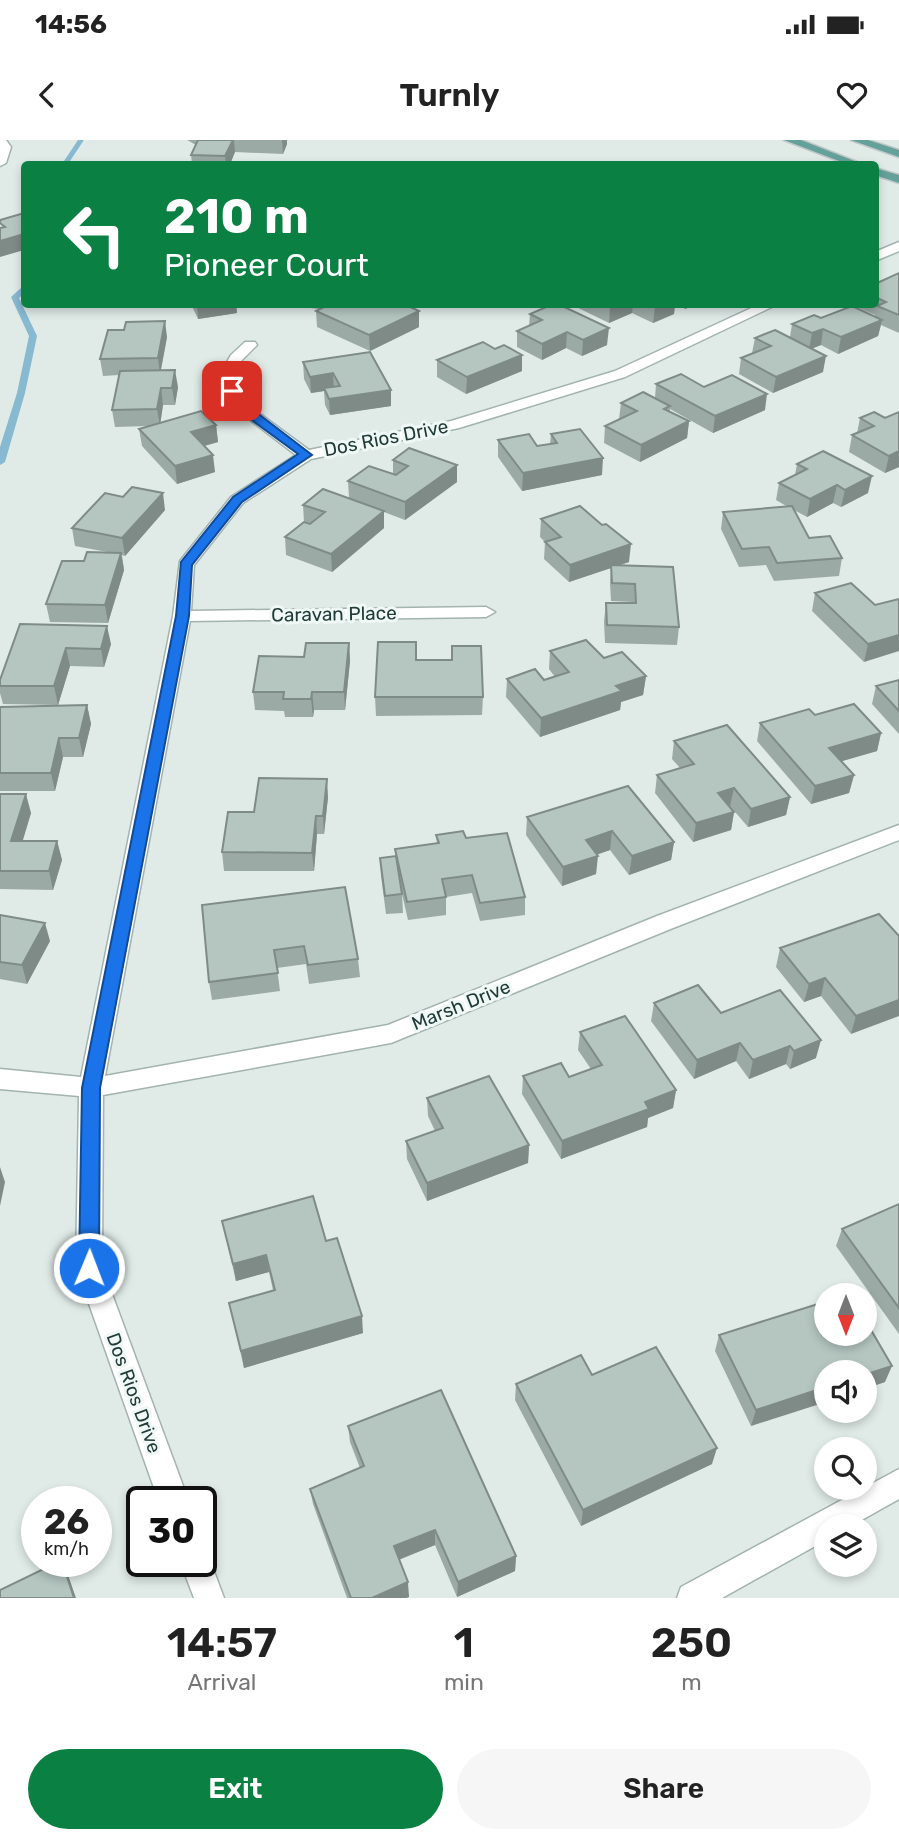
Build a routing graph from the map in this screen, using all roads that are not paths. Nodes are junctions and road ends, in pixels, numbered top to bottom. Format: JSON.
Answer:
{"nodes":[{"id":1,"x":789,"y":140,"type":"edge"},
{"id":2,"x":857,"y":140,"type":"edge"},
{"id":3,"x":0,"y":141,"type":"edge"},
{"id":4,"x":899,"y":155,"type":"edge"},
{"id":5,"x":848,"y":161,"type":"edge"},
{"id":6,"x":0,"y":163,"type":"edge"},
{"id":7,"x":879,"y":172,"type":"edge"},
{"id":8,"x":899,"y":179,"type":"edge"},
{"id":9,"x":899,"y":247,"type":"edge"},
{"id":10,"x":879,"y":255,"type":"edge"},
{"id":11,"x":763,"y":308,"type":"edge"},
{"id":12,"x":250,"y":345,"type":"dead end"},
{"id":13,"x":306,"y":455,"type":"junction"},
{"id":14,"x":486,"y":612,"type":"dead end"},
{"id":15,"x":182,"y":616,"type":"junction"},
{"id":16,"x":899,"y":832,"type":"edge"},
{"id":17,"x":0,"y":1079,"type":"edge"},
{"id":18,"x":91,"y":1088,"type":"junction"},
{"id":19,"x":899,"y":1482,"type":"edge"},
{"id":20,"x":168,"y":1486,"type":"edge"},
{"id":21,"x":201,"y":1577,"type":"edge"},
{"id":22,"x":209,"y":1598,"type":"edge"},
{"id":23,"x":692,"y":1598,"type":"edge"}],
"edges":[{"from":1,"to":5,"type":"main road"},
{"from":2,"to":4,"type":"main road"},
{"from":3,"to":6,"type":"street"},
{"from":7,"to":8,"type":"main road"},
{"from":9,"to":10,"type":"street"},
{"from":11,"to":13,"type":"street","name":"Dos Rios Drive"},
{"from":12,"to":13,"type":"street"},
{"from":13,"to":15,"type":"street","name":"Dos Rios Drive"},
{"from":14,"to":15,"type":"street","name":"Caravan Place"},
{"from":15,"to":18,"type":"street","name":"Dos Rios Drive"},
{"from":16,"to":18,"type":"street","name":"Marsh Drive"},
{"from":17,"to":18,"type":"street","name":"Marsh Drive"},
{"from":18,"to":20,"type":"street","name":"Dos Rios Drive"},
{"from":19,"to":23,"type":"street"},
{"from":21,"to":22,"type":"street"}]}
